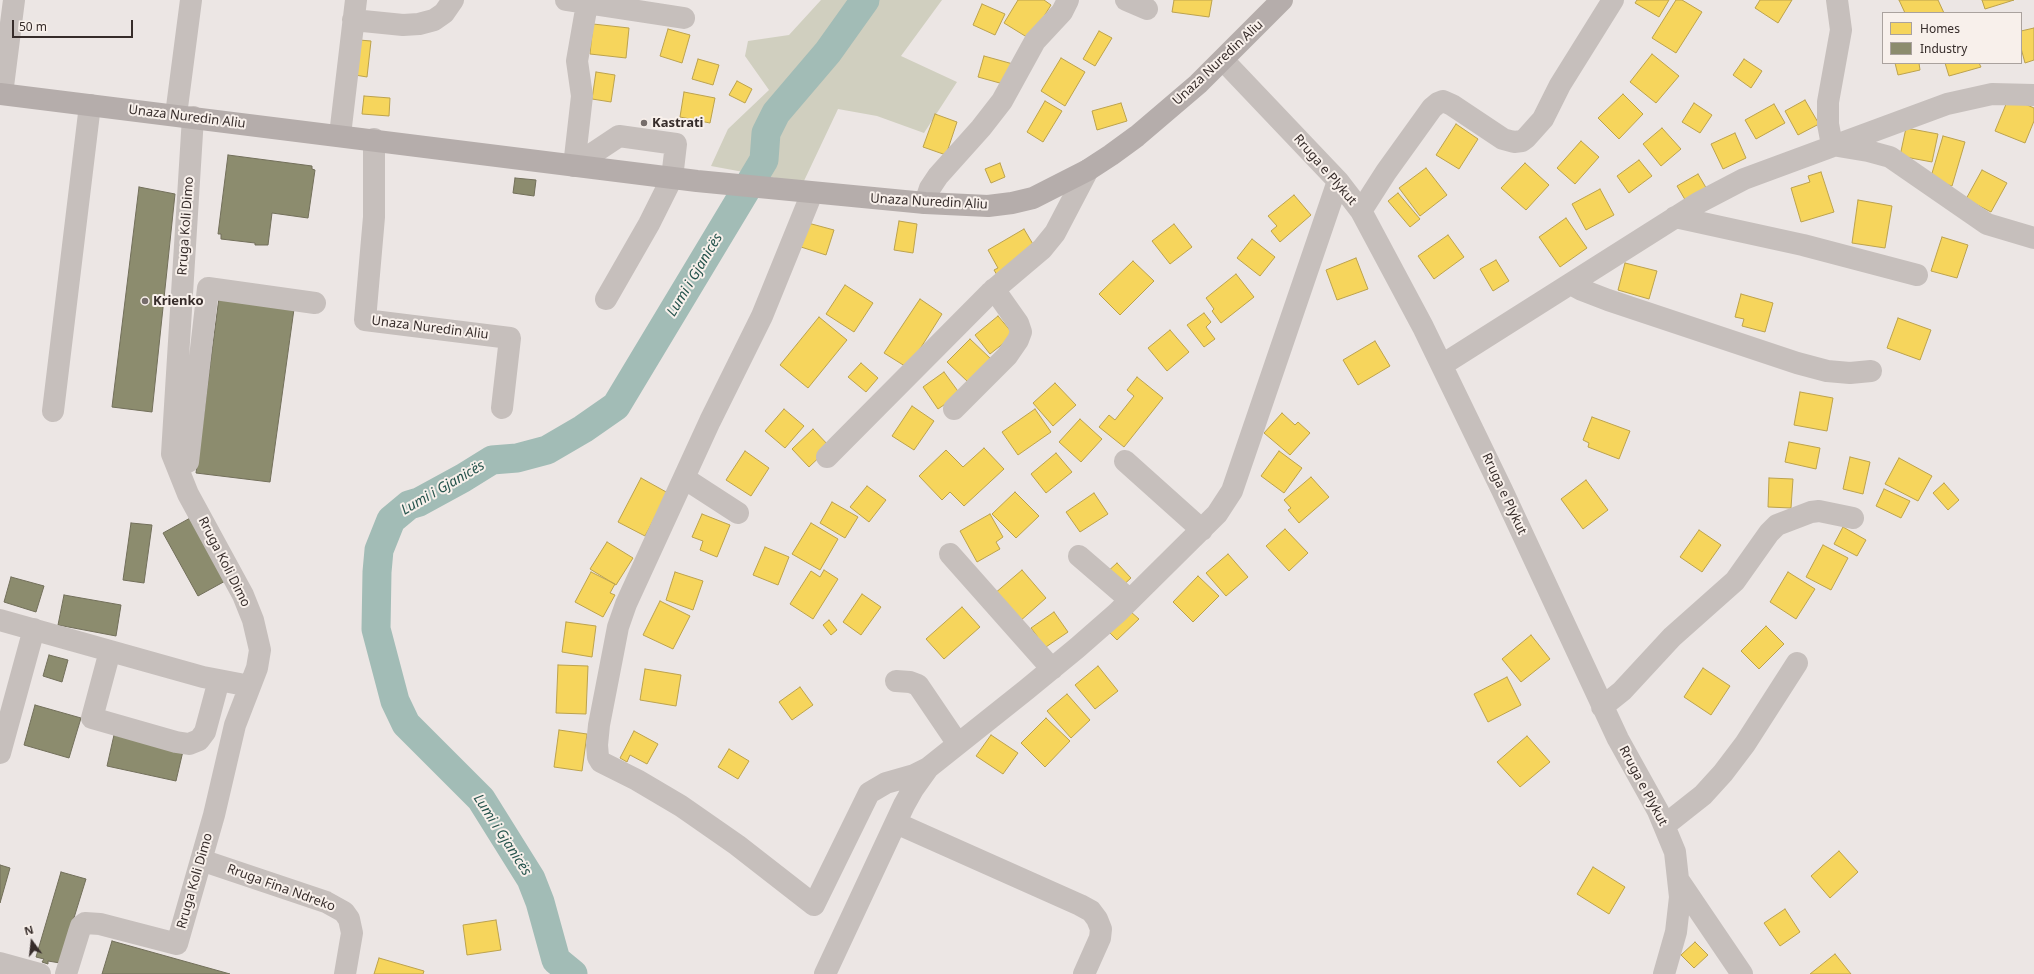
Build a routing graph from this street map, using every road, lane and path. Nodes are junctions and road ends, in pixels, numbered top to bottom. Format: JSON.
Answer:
{"nodes":[{"id":1,"x":14,"y":0,"type":"edge"},
{"id":2,"x":191,"y":0,"type":"edge"},
{"id":3,"x":453,"y":0,"type":"edge"},
{"id":4,"x":566,"y":0,"type":"edge"},
{"id":5,"x":1068,"y":0,"type":"edge"},
{"id":6,"x":1126,"y":0,"type":"edge"},
{"id":7,"x":1282,"y":0,"type":"edge"},
{"id":8,"x":1613,"y":0,"type":"edge"},
{"id":9,"x":1837,"y":0,"type":"edge"},
{"id":10,"x":587,"y":4,"type":"junction"},
{"id":11,"x":1147,"y":9,"type":"dead end"},
{"id":12,"x":355,"y":10,"type":"edge"},
{"id":13,"x":684,"y":18,"type":"dead end"},
{"id":14,"x":1223,"y":60,"type":"junction"},
{"id":15,"x":1,"y":94,"type":"edge"},
{"id":16,"x":2034,"y":95,"type":"edge"},
{"id":17,"x":90,"y":105,"type":"junction"},
{"id":18,"x":185,"y":116,"type":"junction"},
{"id":19,"x":340,"y":135,"type":"junction"},
{"id":20,"x":374,"y":140,"type":"junction"},
{"id":21,"x":1832,"y":145,"type":"junction"},
{"id":22,"x":574,"y":166,"type":"junction"},
{"id":23,"x":1088,"y":170,"type":"junction"},
{"id":24,"x":672,"y":178,"type":"junction"},
{"id":25,"x":1338,"y":181,"type":"junction"},
{"id":26,"x":806,"y":193,"type":"junction"},
{"id":27,"x":925,"y":203,"type":"junction"},
{"id":28,"x":1361,"y":211,"type":"junction"},
{"id":29,"x":1675,"y":217,"type":"junction"},
{"id":30,"x":2034,"y":238,"type":"edge"},
{"id":31,"x":1917,"y":275,"type":"dead end"},
{"id":32,"x":1571,"y":284,"type":"junction"},
{"id":33,"x":994,"y":289,"type":"junction"},
{"id":34,"x":606,"y":299,"type":"dead end"},
{"id":35,"x":315,"y":303,"type":"dead end"},
{"id":36,"x":1442,"y":365,"type":"junction"},
{"id":37,"x":1871,"y":371,"type":"dead end"},
{"id":38,"x":187,"y":382,"type":"junction"},
{"id":39,"x":502,"y":408,"type":"dead end"},
{"id":40,"x":954,"y":409,"type":"dead end"},
{"id":41,"x":53,"y":411,"type":"dead end"},
{"id":42,"x":827,"y":457,"type":"dead end"},
{"id":43,"x":1125,"y":461,"type":"dead end"},
{"id":44,"x":188,"y":462,"type":"dead end"},
{"id":45,"x":684,"y":478,"type":"junction"},
{"id":46,"x":738,"y":513,"type":"dead end"},
{"id":47,"x":1853,"y":518,"type":"dead end"},
{"id":48,"x":1202,"y":530,"type":"junction"},
{"id":49,"x":950,"y":554,"type":"dead end"},
{"id":50,"x":1079,"y":556,"type":"dead end"},
{"id":51,"x":1130,"y":600,"type":"junction"},
{"id":52,"x":0,"y":620,"type":"edge"},
{"id":53,"x":34,"y":630,"type":"junction"},
{"id":54,"x":110,"y":651,"type":"junction"},
{"id":55,"x":1797,"y":663,"type":"dead end"},
{"id":56,"x":1052,"y":670,"type":"junction"},
{"id":57,"x":219,"y":680,"type":"junction"},
{"id":58,"x":896,"y":681,"type":"dead end"},
{"id":59,"x":250,"y":686,"type":"junction"},
{"id":60,"x":1602,"y":707,"type":"junction"},
{"id":61,"x":958,"y":744,"type":"junction"},
{"id":62,"x":0,"y":753,"type":"edge"},
{"id":63,"x":928,"y":768,"type":"junction"},
{"id":64,"x":896,"y":823,"type":"junction"},
{"id":65,"x":1665,"y":825,"type":"junction"},
{"id":66,"x":201,"y":860,"type":"junction"},
{"id":67,"x":1679,"y":881,"type":"junction"},
{"id":68,"x":0,"y":963,"type":"edge"},
{"id":69,"x":40,"y":974,"type":"edge"},
{"id":70,"x":66,"y":974,"type":"edge"},
{"id":71,"x":345,"y":974,"type":"edge"},
{"id":72,"x":825,"y":974,"type":"edge"},
{"id":73,"x":1084,"y":974,"type":"edge"},
{"id":74,"x":1664,"y":974,"type":"edge"},
{"id":75,"x":1742,"y":974,"type":"edge"}],
"edges":[{"from":1,"to":15,"type":"street"},
{"from":2,"to":18,"type":"street","name":"Rruga Koli Dimo"},
{"from":3,"to":12,"type":"street"},
{"from":4,"to":10,"type":"street"},
{"from":5,"to":27,"type":"street"},
{"from":6,"to":11,"type":"street"},
{"from":7,"to":14,"type":"main road","name":"Unaza Nuredin Aliu"},
{"from":8,"to":28,"type":"street"},
{"from":9,"to":21,"type":"street"},
{"from":10,"to":13,"type":"street"},
{"from":10,"to":22,"type":"street"},
{"from":12,"to":19,"type":"street"},
{"from":14,"to":23,"type":"main road","name":"Unaza Nuredin Aliu"},
{"from":14,"to":25,"type":"street","name":"Rruga e Plykut"},
{"from":15,"to":17,"type":"main road","name":"Unaza Nuredin Aliu"},
{"from":16,"to":21,"type":"street"},
{"from":17,"to":18,"type":"main road","name":"Unaza Nuredin Aliu"},
{"from":17,"to":41,"type":"street"},
{"from":18,"to":19,"type":"main road","name":"Unaza Nuredin Aliu"},
{"from":18,"to":38,"type":"street","name":"Rruga Koli Dimo"},
{"from":19,"to":20,"type":"main road","name":"Unaza Nuredin Aliu"},
{"from":20,"to":22,"type":"main road","name":"Unaza Nuredin Aliu"},
{"from":20,"to":39,"type":"street","name":"Unaza Nuredin Aliu"},
{"from":21,"to":29,"type":"street"},
{"from":21,"to":30,"type":"street"},
{"from":22,"to":24,"type":"main road","name":"Unaza Nuredin Aliu"},
{"from":22,"to":24,"type":"street"},
{"from":23,"to":27,"type":"main road","name":"Unaza Nuredin Aliu"},
{"from":23,"to":33,"type":"street"},
{"from":24,"to":26,"type":"main road","name":"Unaza Nuredin Aliu"},
{"from":24,"to":34,"type":"street"},
{"from":25,"to":28,"type":"street","name":"Rruga e Plykut"},
{"from":25,"to":48,"type":"street"},
{"from":26,"to":27,"type":"main road","name":"Unaza Nuredin Aliu"},
{"from":26,"to":45,"type":"street"},
{"from":28,"to":36,"type":"street","name":"Rruga e Plykut"},
{"from":29,"to":31,"type":"street"},
{"from":29,"to":32,"type":"street"},
{"from":32,"to":36,"type":"street"},
{"from":32,"to":37,"type":"street"},
{"from":33,"to":40,"type":"street"},
{"from":33,"to":42,"type":"street"},
{"from":35,"to":38,"type":"street","name":"Rruga Koli Dimo"},
{"from":36,"to":60,"type":"street","name":"Rruga e Plykut"},
{"from":38,"to":44,"type":"street","name":"Rruga Koli Dimo"},
{"from":38,"to":59,"type":"street","name":"Rruga Koli Dimo"},
{"from":43,"to":48,"type":"street"},
{"from":45,"to":46,"type":"street"},
{"from":45,"to":63,"type":"street"},
{"from":47,"to":60,"type":"street"},
{"from":48,"to":51,"type":"street"},
{"from":49,"to":56,"type":"street"},
{"from":50,"to":51,"type":"street"},
{"from":51,"to":56,"type":"street"},
{"from":52,"to":53,"type":"street"},
{"from":53,"to":54,"type":"street"},
{"from":53,"to":62,"type":"street"},
{"from":54,"to":57,"type":"street"},
{"from":54,"to":57,"type":"street"},
{"from":55,"to":65,"type":"street"},
{"from":56,"to":61,"type":"street"},
{"from":57,"to":59,"type":"street"},
{"from":58,"to":61,"type":"street"},
{"from":59,"to":66,"type":"street","name":"Rruga Koli Dimo"},
{"from":60,"to":65,"type":"street","name":"Rruga e Plykut"},
{"from":61,"to":63,"type":"street"},
{"from":63,"to":64,"type":"street"},
{"from":64,"to":72,"type":"street"},
{"from":64,"to":73,"type":"street"},
{"from":65,"to":67,"type":"street","name":"Rruga e Plykut"},
{"from":66,"to":70,"type":"street","name":"Rruga Koli Dimo"},
{"from":66,"to":71,"type":"street","name":"Rruga Fina Ndreko"},
{"from":67,"to":74,"type":"street","name":"Rruga e Plykut"},
{"from":67,"to":75,"type":"street"},
{"from":68,"to":69,"type":"street"}]}
